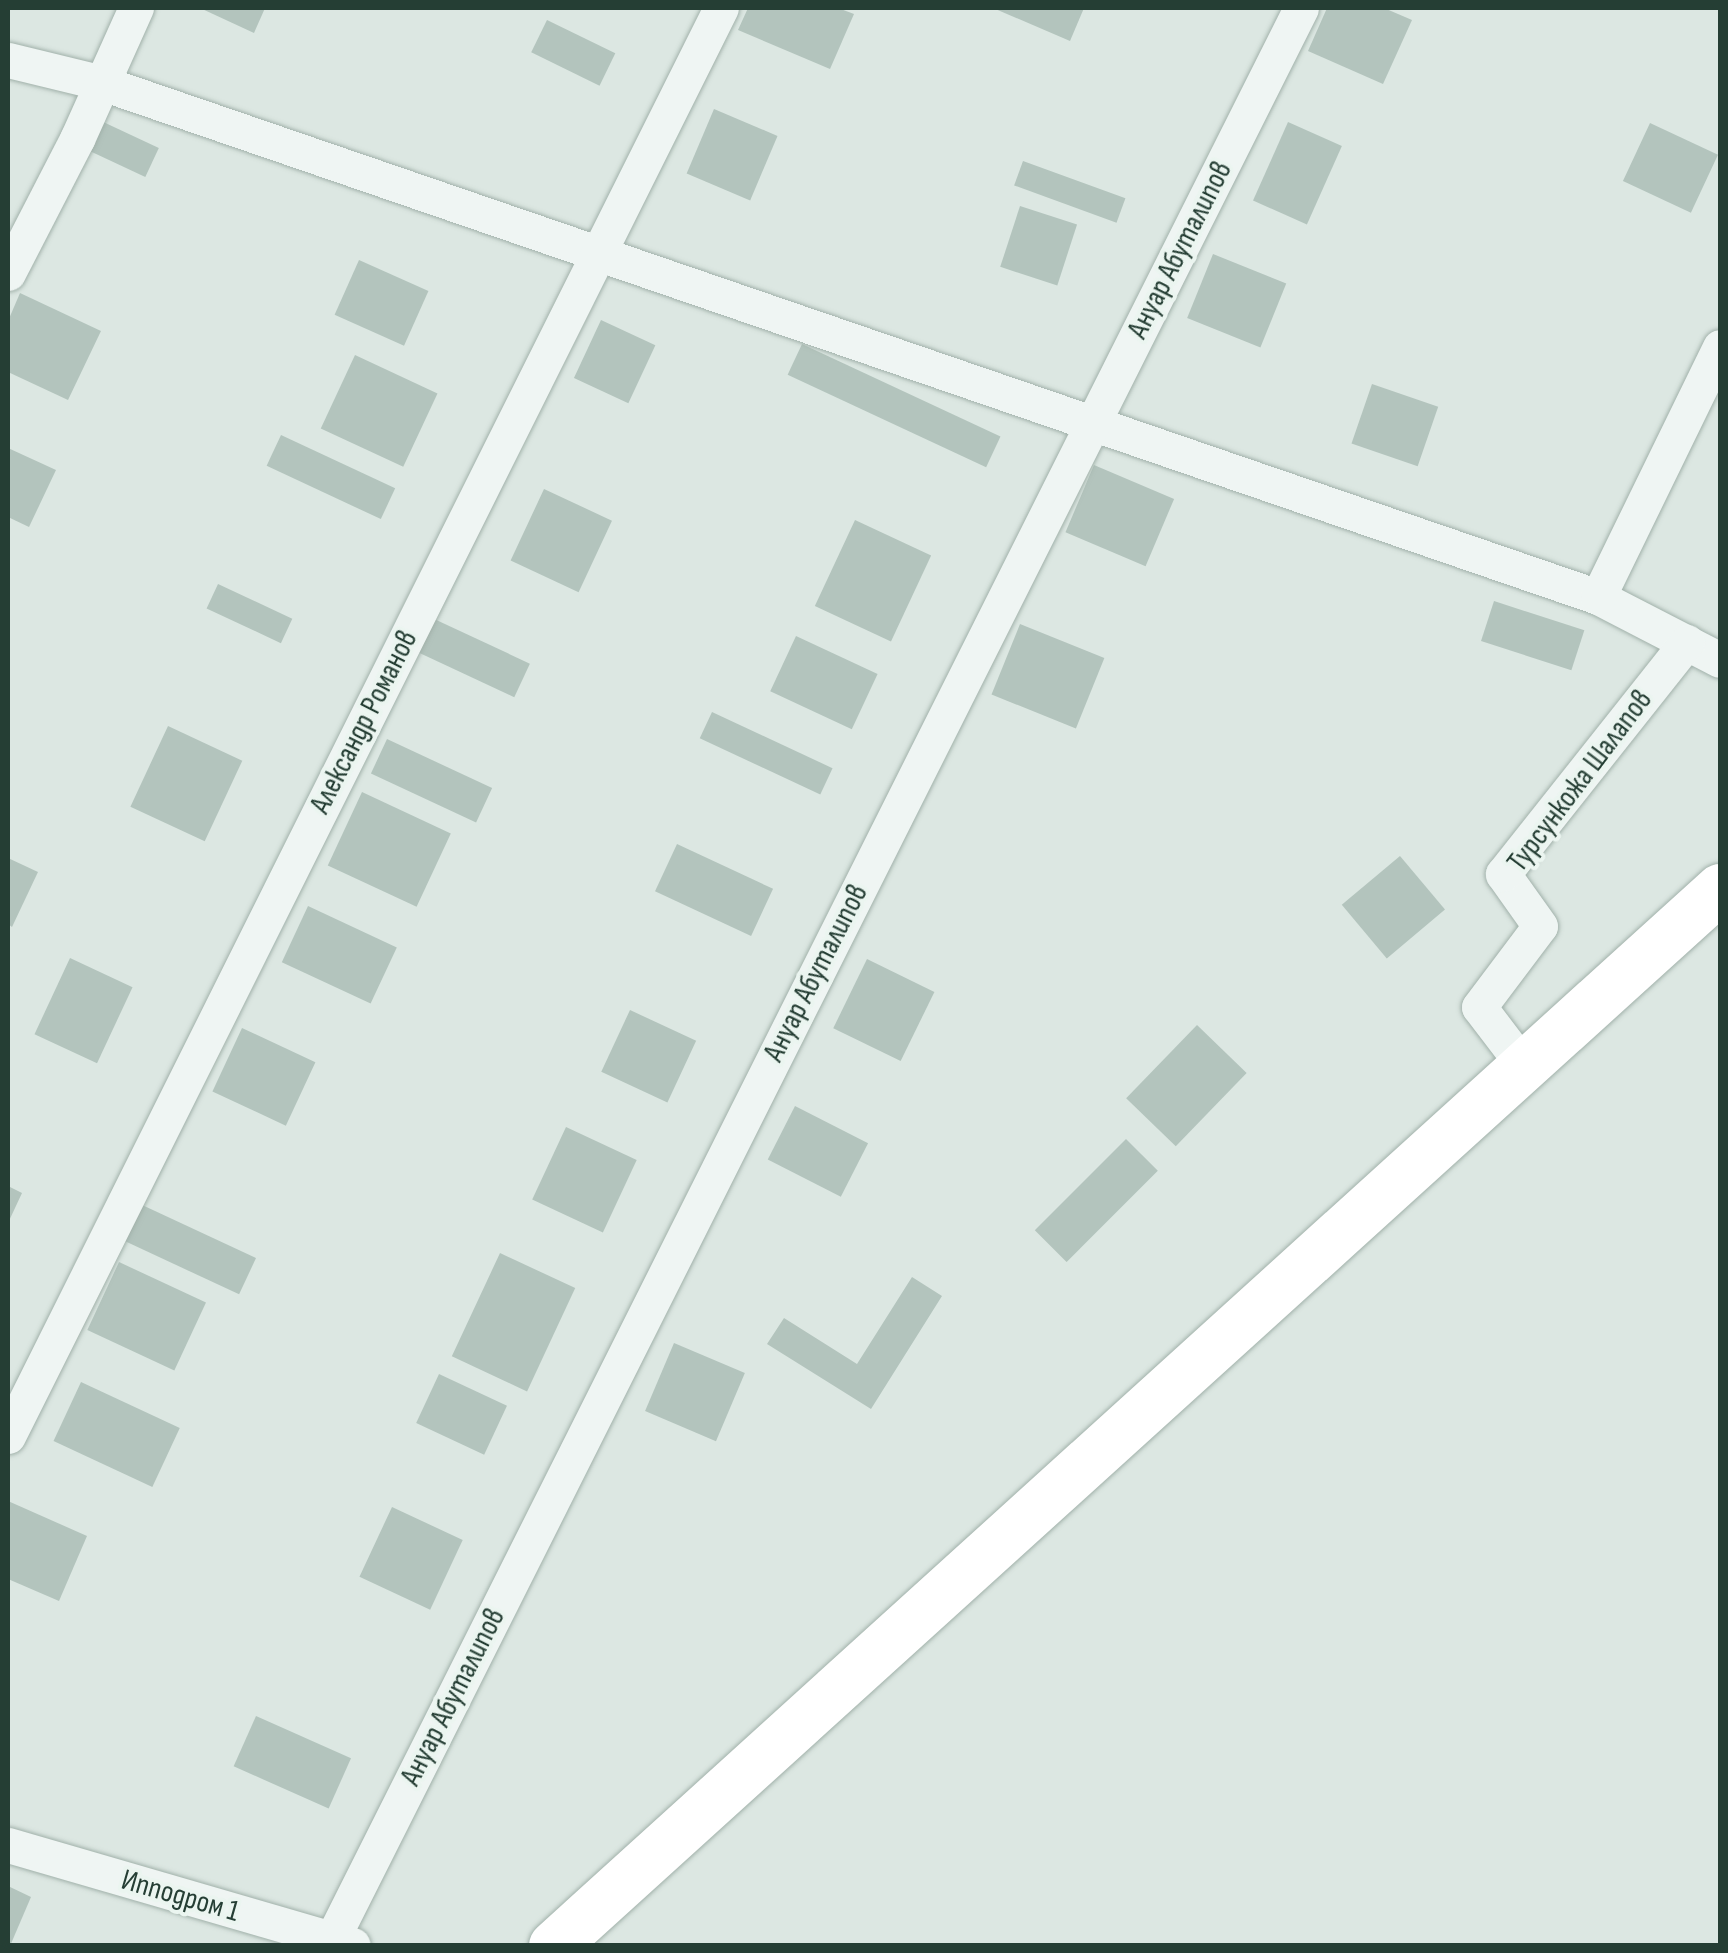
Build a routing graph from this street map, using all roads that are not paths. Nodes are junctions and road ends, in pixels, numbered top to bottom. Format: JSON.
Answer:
{"nodes":[{"id":1,"x":136,"y":8,"type":"edge"},
{"id":2,"x":721,"y":8,"type":"edge"},
{"id":3,"x":1301,"y":8,"type":"edge"},
{"id":4,"x":8,"y":60,"type":"edge"},
{"id":5,"x":102,"y":83,"type":"junction"},
{"id":6,"x":598,"y":255,"type":"junction"},
{"id":7,"x":8,"y":273,"type":"edge"},
{"id":8,"x":1720,"y":347,"type":"edge"},
{"id":9,"x":1091,"y":426,"type":"junction"},
{"id":10,"x":1598,"y":596,"type":"junction"},
{"id":11,"x":1687,"y":642,"type":"junction"},
{"id":12,"x":1720,"y":660,"type":"edge"},
{"id":13,"x":1720,"y":889,"type":"edge"},
{"id":14,"x":1524,"y":1066,"type":"junction"},
{"id":15,"x":8,"y":1436,"type":"edge"},
{"id":16,"x":8,"y":1845,"type":"edge"},
{"id":17,"x":342,"y":1942,"type":"edge"},
{"id":18,"x":554,"y":1946,"type":"edge"}],
"edges":[{"from":1,"to":5,"type":"street"},
{"from":2,"to":6,"type":"street","name":"Александр Романов"},
{"from":3,"to":9,"type":"street","name":"Ануар Абуталипов"},
{"from":4,"to":5,"type":"street"},
{"from":5,"to":6,"type":"street"},
{"from":5,"to":7,"type":"street"},
{"from":6,"to":9,"type":"street"},
{"from":6,"to":15,"type":"street","name":"Александр Романов"},
{"from":8,"to":10,"type":"street"},
{"from":9,"to":10,"type":"street"},
{"from":9,"to":17,"type":"street","name":"Ануар Абуталипов"},
{"from":10,"to":11,"type":"street"},
{"from":11,"to":12,"type":"street"},
{"from":11,"to":14,"type":"street","name":"Турсункожа Шалапов"},
{"from":13,"to":14,"type":"main road"},
{"from":14,"to":18,"type":"main road"},
{"from":16,"to":17,"type":"street","name":"Ипподром 1"}]}
